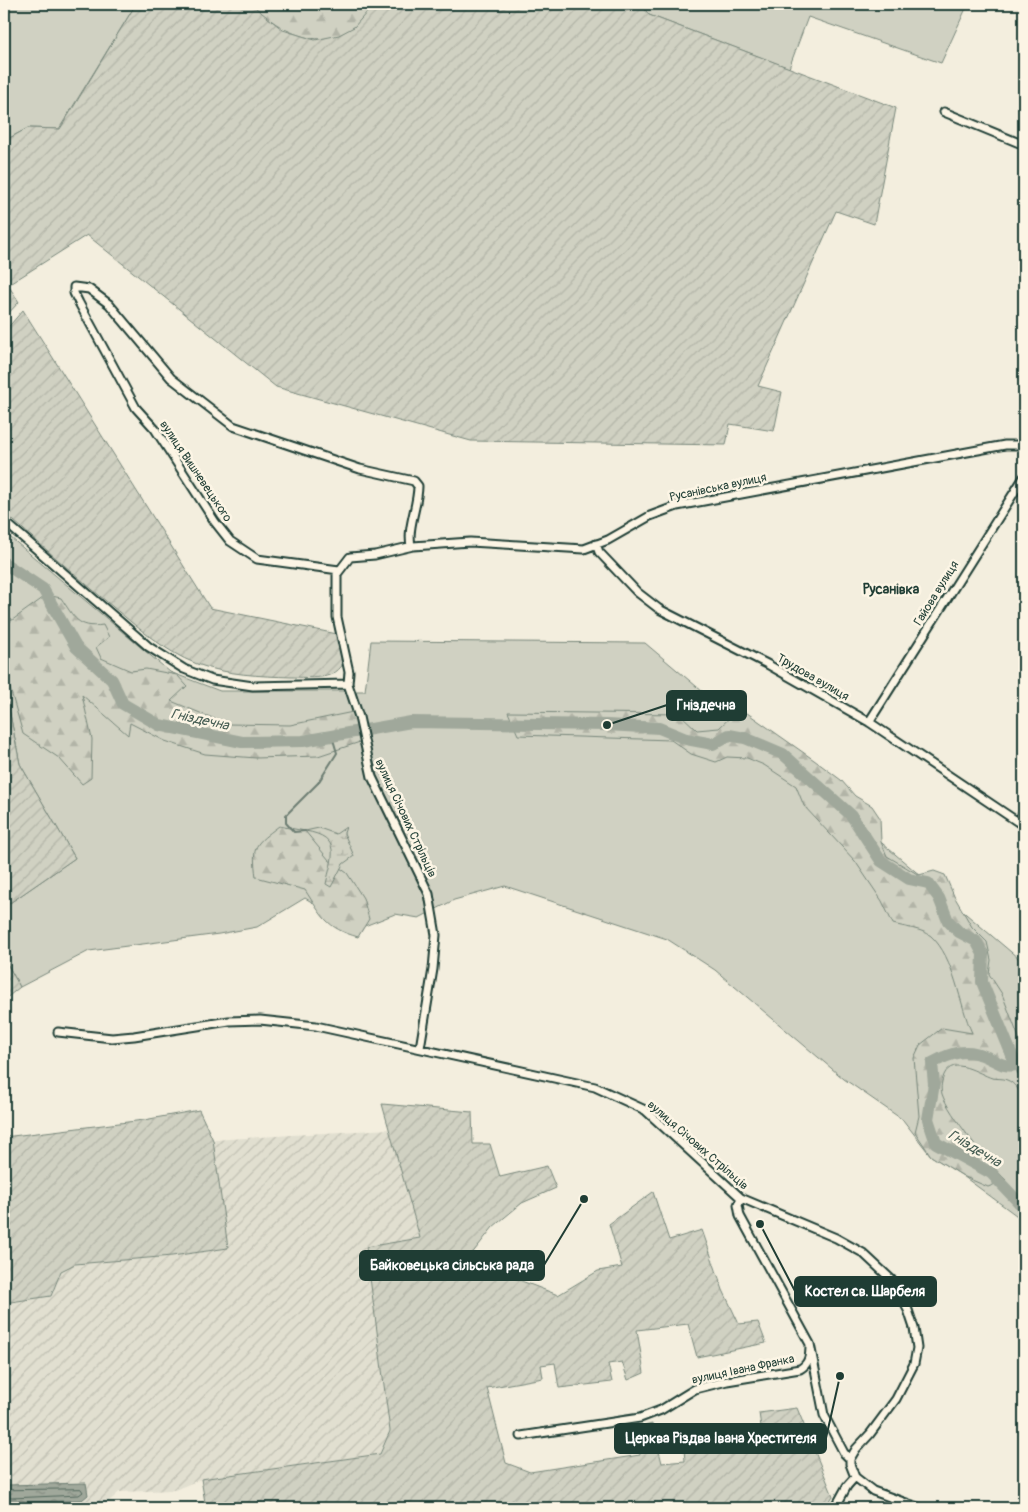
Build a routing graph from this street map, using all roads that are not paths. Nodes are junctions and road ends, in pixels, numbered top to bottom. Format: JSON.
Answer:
{"nodes":[{"id":1,"x":944,"y":112,"type":"dead end"},
{"id":2,"x":1024,"y":145,"type":"edge"},
{"id":3,"x":1024,"y":445,"type":"edge"},
{"id":4,"x":1024,"y":477,"type":"edge"},
{"id":5,"x":4,"y":521,"type":"edge"},
{"id":6,"x":596,"y":544,"type":"junction"},
{"id":7,"x":411,"y":546,"type":"junction"},
{"id":8,"x":339,"y":570,"type":"junction"},
{"id":9,"x":348,"y":684,"type":"junction"},
{"id":10,"x":869,"y":722,"type":"junction"},
{"id":11,"x":1024,"y":812,"type":"edge"},
{"id":12,"x":1021,"y":824,"type":"edge"},
{"id":13,"x":58,"y":1032,"type":"dead end"},
{"id":14,"x":420,"y":1048,"type":"junction"},
{"id":15,"x":740,"y":1198,"type":"junction"},
{"id":16,"x":810,"y":1344,"type":"junction"},
{"id":17,"x":521,"y":1436,"type":"dead end"},
{"id":18,"x":850,"y":1459,"type":"junction"},
{"id":19,"x":855,"y":1476,"type":"junction"},
{"id":20,"x":835,"y":1508,"type":"edge"},
{"id":21,"x":920,"y":1508,"type":"edge"}],
"edges":[{"from":1,"to":2,"type":"street"},
{"from":3,"to":6,"type":"street","name":"Русанівська вулиця"},
{"from":4,"to":10,"type":"street","name":"Гайова вулиця"},
{"from":5,"to":9,"type":"street"},
{"from":6,"to":7,"type":"street","name":"Русанівська вулиця"},
{"from":6,"to":10,"type":"street","name":"Трудова вулиця"},
{"from":7,"to":8,"type":"street","name":"Русанівська вулиця"},
{"from":7,"to":8,"type":"street","name":"вулиця Вишневецького"},
{"from":8,"to":9,"type":"street","name":"вулиця Січових Стрільців"},
{"from":9,"to":14,"type":"street","name":"вулиця Січових Стрільців"},
{"from":10,"to":12,"type":"street","name":"Трудова вулиця"},
{"from":11,"to":12,"type":"street"},
{"from":13,"to":14,"type":"street","name":"вулиця Січових Стрільців"},
{"from":14,"to":15,"type":"street","name":"вулиця Січових Стрільців"},
{"from":15,"to":16,"type":"street"},
{"from":15,"to":18,"type":"street","name":"вулиця Січових Стрільців"},
{"from":16,"to":17,"type":"street","name":"вулиця Івана Франка"},
{"from":16,"to":18,"type":"street"},
{"from":18,"to":19,"type":"street"},
{"from":19,"to":20,"type":"street"},
{"from":19,"to":21,"type":"street"}]}
